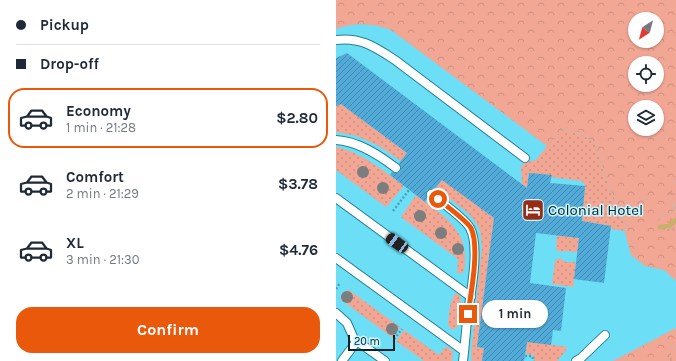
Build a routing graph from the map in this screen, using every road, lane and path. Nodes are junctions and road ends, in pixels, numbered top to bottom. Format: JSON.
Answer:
{"nodes":[{"id":1,"x":336,"y":40,"type":"edge"},
{"id":2,"x":336,"y":140,"type":"edge"},
{"id":3,"x":525,"y":158,"type":"dead end"},
{"id":4,"x":396,"y":168,"type":"dead end"},
{"id":5,"x":410,"y":190,"type":"dead end"},
{"id":6,"x":431,"y":194,"type":"dead end"},
{"id":7,"x":336,"y":198,"type":"edge"},
{"id":8,"x":393,"y":212,"type":"dead end"},
{"id":9,"x":336,"y":258,"type":"edge"},
{"id":10,"x":340,"y":284,"type":"dead end"},
{"id":11,"x":336,"y":289,"type":"edge"},
{"id":12,"x":471,"y":297,"type":"junction"},
{"id":13,"x":336,"y":313,"type":"edge"},
{"id":14,"x":402,"y":329,"type":"dead end"},
{"id":15,"x":606,"y":335,"type":"dead end"},
{"id":16,"x":394,"y":339,"type":"dead end"},
{"id":17,"x":357,"y":341,"type":"junction"},
{"id":18,"x":464,"y":351,"type":"junction"},
{"id":19,"x":525,"y":356,"type":"dead end"},
{"id":20,"x":342,"y":361,"type":"edge"},
{"id":21,"x":385,"y":361,"type":"edge"},
{"id":22,"x":463,"y":361,"type":"edge"},
{"id":23,"x":534,"y":361,"type":"edge"},
{"id":24,"x":576,"y":361,"type":"edge"}],
"edges":[{"from":1,"to":3,"type":"lane"},
{"from":2,"to":4,"type":"lane"},
{"from":5,"to":8,"type":"path"},
{"from":6,"to":12,"type":"lane"},
{"from":7,"to":12,"type":"lane"},
{"from":9,"to":18,"type":"lane"},
{"from":10,"to":11,"type":"path"},
{"from":12,"to":18,"type":"lane"},
{"from":13,"to":17,"type":"lane"},
{"from":14,"to":16,"type":"path"},
{"from":15,"to":24,"type":"lane"},
{"from":17,"to":20,"type":"lane"},
{"from":17,"to":21,"type":"lane"},
{"from":18,"to":22,"type":"lane"},
{"from":19,"to":23,"type":"path"}]}
